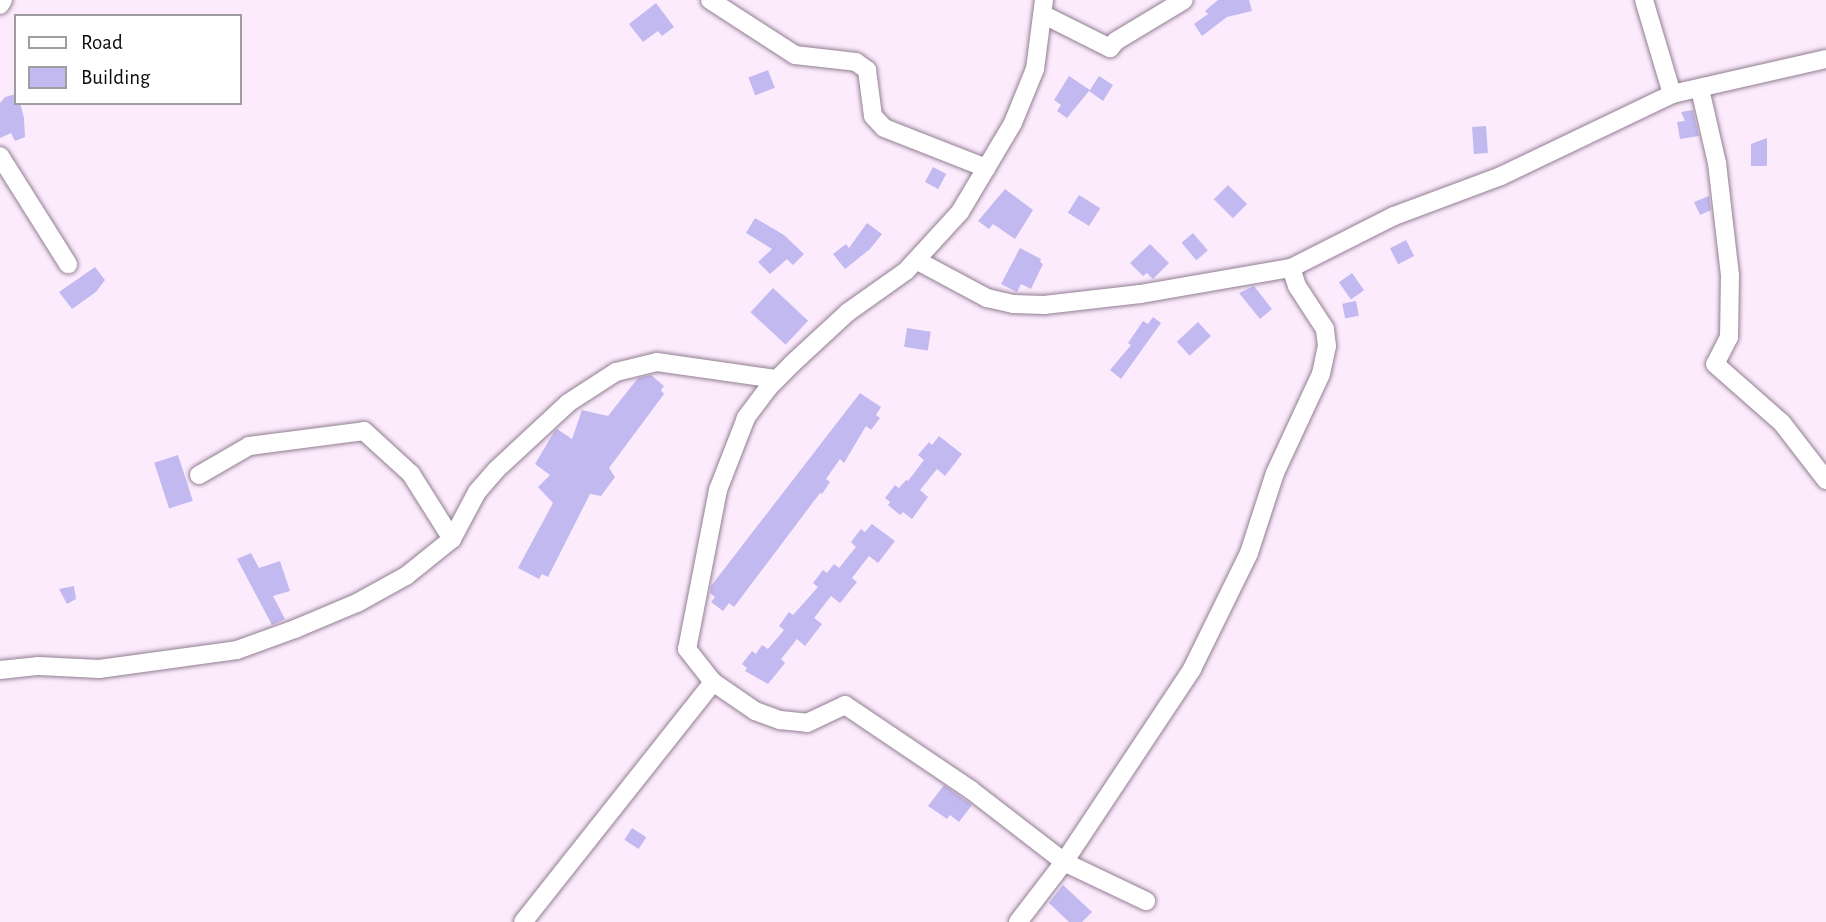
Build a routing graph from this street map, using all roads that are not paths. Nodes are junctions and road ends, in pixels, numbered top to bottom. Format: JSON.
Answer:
{"nodes":[{"id":1,"x":3,"y":0,"type":"edge"},
{"id":2,"x":710,"y":0,"type":"edge"},
{"id":3,"x":1184,"y":0,"type":"edge"},
{"id":4,"x":1644,"y":0,"type":"edge"},
{"id":5,"x":0,"y":5,"type":"edge"},
{"id":6,"x":1044,"y":7,"type":"edge"},
{"id":7,"x":1826,"y":59,"type":"edge"},
{"id":8,"x":1700,"y":89,"type":"junction"},
{"id":9,"x":1672,"y":94,"type":"junction"},
{"id":10,"x":0,"y":156,"type":"edge"},
{"id":11,"x":986,"y":168,"type":"junction"},
{"id":12,"x":916,"y":260,"type":"junction"},
{"id":13,"x":68,"y":264,"type":"dead end"},
{"id":14,"x":1291,"y":268,"type":"junction"},
{"id":15,"x":778,"y":379,"type":"junction"},
{"id":16,"x":200,"y":475,"type":"dead end"},
{"id":17,"x":1826,"y":480,"type":"edge"},
{"id":18,"x":452,"y":539,"type":"junction"},
{"id":19,"x":0,"y":670,"type":"edge"},
{"id":20,"x":713,"y":682,"type":"junction"},
{"id":21,"x":1064,"y":862,"type":"junction"},
{"id":22,"x":1146,"y":901,"type":"dead end"},
{"id":23,"x":523,"y":922,"type":"edge"},
{"id":24,"x":1018,"y":922,"type":"edge"}],
"edges":[{"from":1,"to":5,"type":"street"},
{"from":2,"to":11,"type":"street"},
{"from":3,"to":6,"type":"street"},
{"from":4,"to":9,"type":"street"},
{"from":6,"to":11,"type":"street"},
{"from":7,"to":8,"type":"street"},
{"from":8,"to":9,"type":"street"},
{"from":8,"to":17,"type":"street"},
{"from":9,"to":14,"type":"street"},
{"from":10,"to":13,"type":"street"},
{"from":11,"to":12,"type":"street"},
{"from":12,"to":14,"type":"street"},
{"from":12,"to":15,"type":"street"},
{"from":14,"to":21,"type":"street"},
{"from":15,"to":18,"type":"street"},
{"from":15,"to":20,"type":"street"},
{"from":16,"to":18,"type":"street"},
{"from":18,"to":19,"type":"street"},
{"from":20,"to":21,"type":"street"},
{"from":20,"to":23,"type":"street"},
{"from":21,"to":22,"type":"street"},
{"from":21,"to":24,"type":"street"}]}
